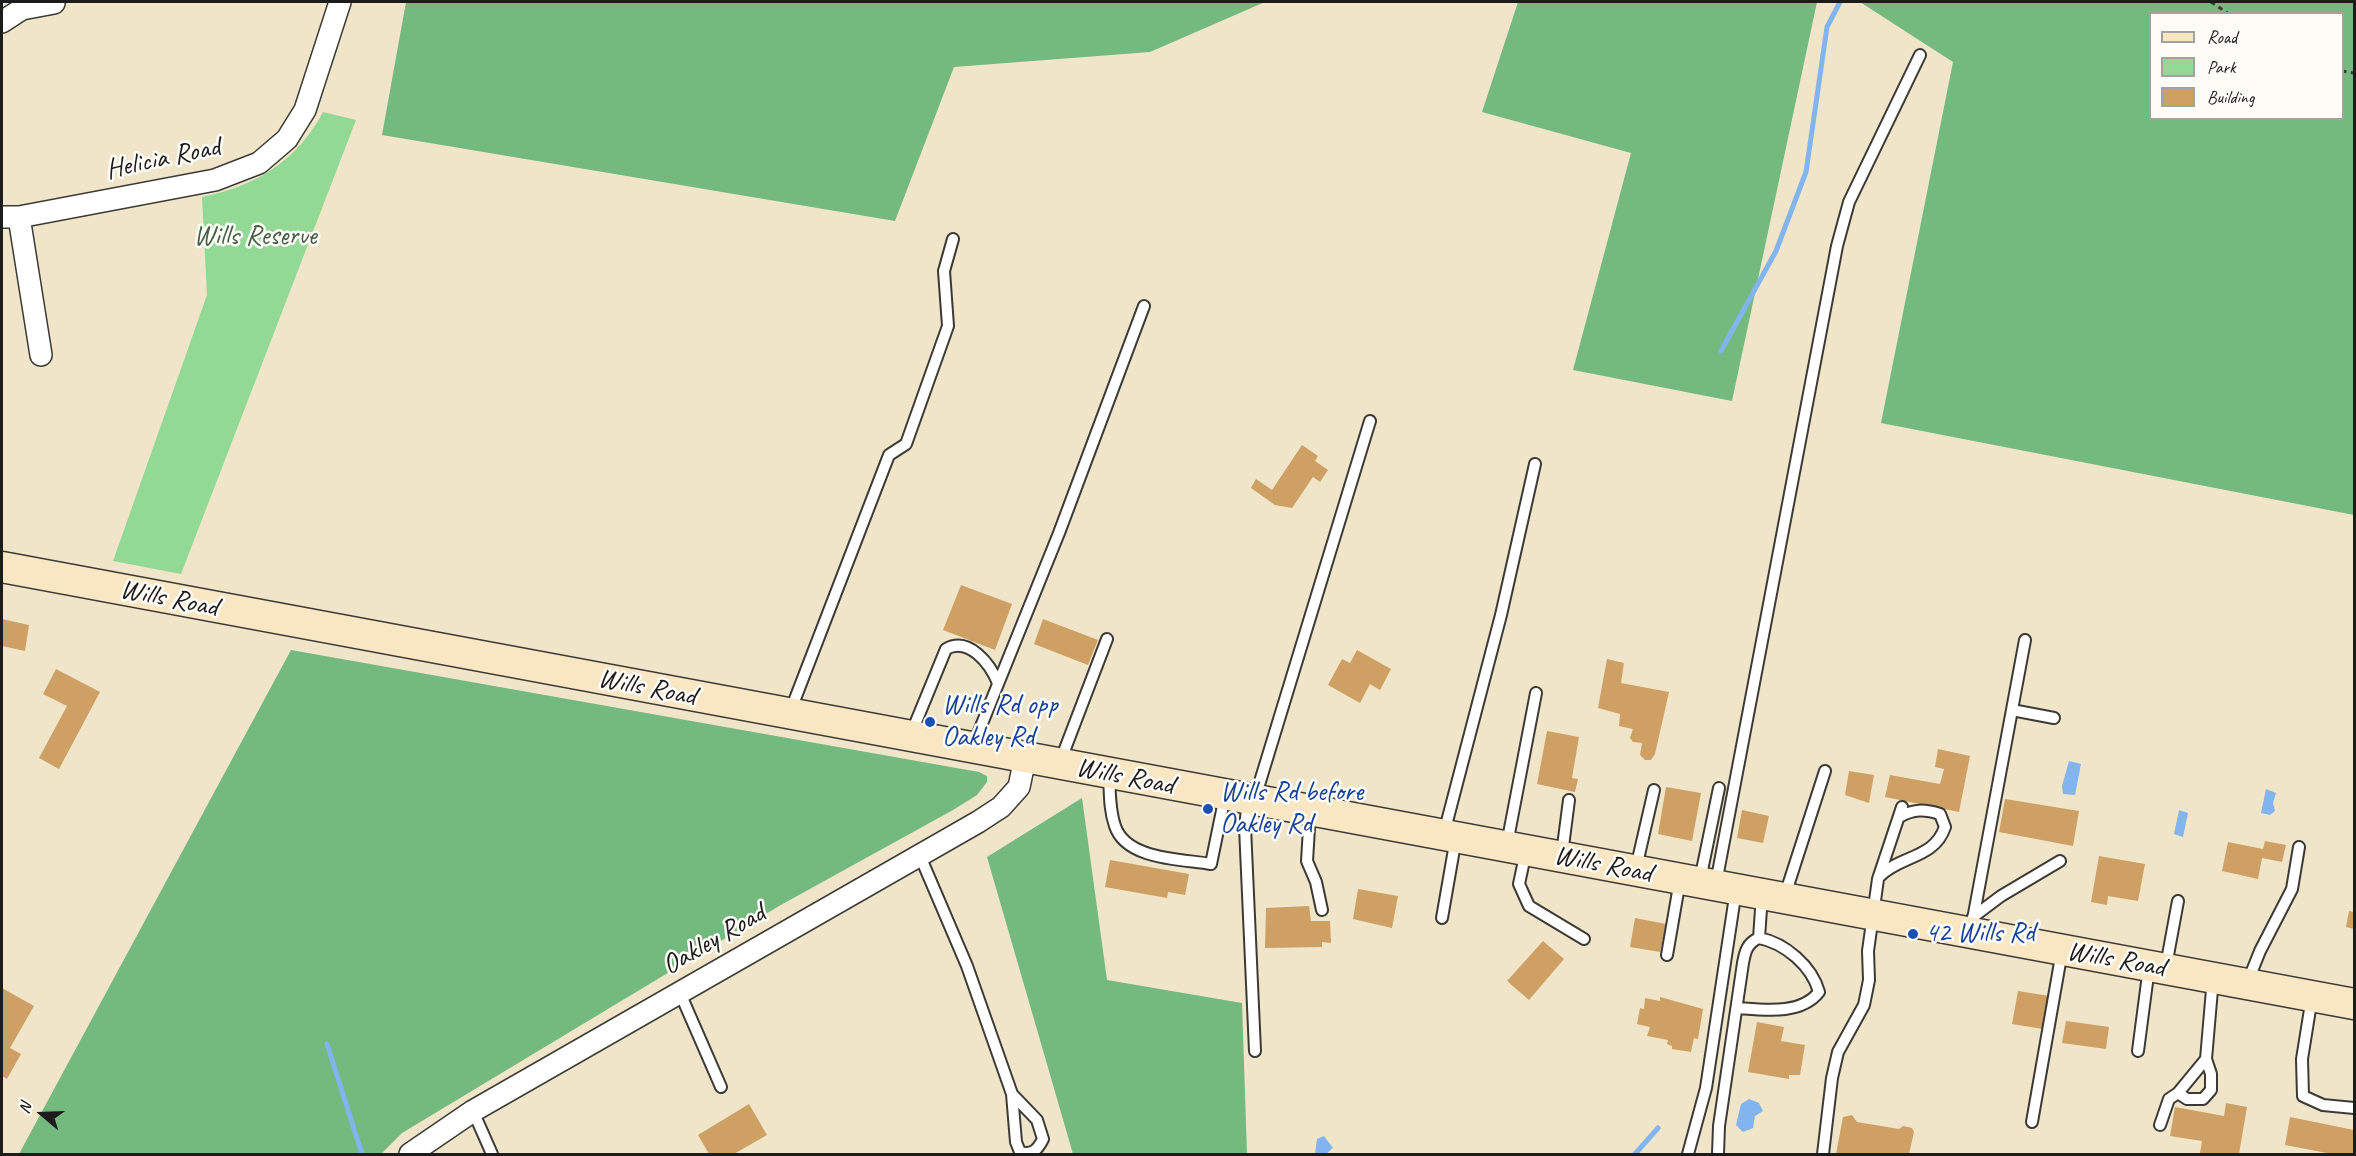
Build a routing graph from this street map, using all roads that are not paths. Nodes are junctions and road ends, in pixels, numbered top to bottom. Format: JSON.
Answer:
{"nodes":[{"id":1,"x":340,"y":2,"type":"edge"},
{"id":2,"x":54,"y":3,"type":"dead end"},
{"id":3,"x":2,"y":22,"type":"edge"},
{"id":4,"x":1920,"y":55,"type":"dead end"},
{"id":5,"x":6,"y":216,"type":"edge"},
{"id":6,"x":953,"y":239,"type":"dead end"},
{"id":7,"x":1144,"y":306,"type":"dead end"},
{"id":8,"x":41,"y":355,"type":"dead end"},
{"id":9,"x":1370,"y":421,"type":"dead end"},
{"id":10,"x":1535,"y":464,"type":"dead end"},
{"id":11,"x":2,"y":567,"type":"edge"},
{"id":12,"x":1107,"y":639,"type":"dead end"},
{"id":13,"x":2025,"y":640,"type":"dead end"},
{"id":14,"x":998,"y":683,"type":"junction"},
{"id":15,"x":1536,"y":693,"type":"dead end"},
{"id":16,"x":2012,"y":710,"type":"junction"},
{"id":17,"x":788,"y":715,"type":"junction"},
{"id":18,"x":2054,"y":718,"type":"dead end"},
{"id":19,"x":910,"y":737,"type":"junction"},
{"id":20,"x":972,"y":749,"type":"junction"},
{"id":21,"x":1025,"y":759,"type":"junction"},
{"id":22,"x":1059,"y":765,"type":"junction"},
{"id":23,"x":1825,"y":771,"type":"dead end"},
{"id":24,"x":1108,"y":774,"type":"junction"},
{"id":25,"x":1719,"y":788,"type":"dead end"},
{"id":26,"x":1654,"y":790,"type":"dead end"},
{"id":27,"x":1242,"y":799,"type":"junction"},
{"id":28,"x":1569,"y":800,"type":"dead end"},
{"id":29,"x":1311,"y":811,"type":"junction"},
{"id":30,"x":1450,"y":837,"type":"junction"},
{"id":31,"x":2299,"y":847,"type":"dead end"},
{"id":32,"x":1516,"y":849,"type":"junction"},
{"id":33,"x":920,"y":856,"type":"junction"},
{"id":34,"x":1561,"y":858,"type":"junction"},
{"id":35,"x":2060,"y":861,"type":"dead end"},
{"id":36,"x":1636,"y":872,"type":"junction"},
{"id":37,"x":1878,"y":879,"type":"junction"},
{"id":38,"x":1730,"y":889,"type":"junction"},
{"id":39,"x":2178,"y":901,"type":"dead end"},
{"id":40,"x":1322,"y":910,"type":"dead end"},
{"id":41,"x":1872,"y":915,"type":"junction"},
{"id":42,"x":1442,"y":918,"type":"dead end"},
{"id":43,"x":1972,"y":925,"type":"junction"},
{"id":44,"x":1759,"y":938,"type":"junction"},
{"id":45,"x":1584,"y":939,"type":"dead end"},
{"id":46,"x":2062,"y":950,"type":"junction"},
{"id":47,"x":1667,"y":955,"type":"dead end"},
{"id":48,"x":2157,"y":968,"type":"junction"},
{"id":49,"x":2212,"y":978,"type":"junction"},
{"id":50,"x":2247,"y":984,"type":"junction"},
{"id":51,"x":680,"y":993,"type":"junction"},
{"id":52,"x":2312,"y":996,"type":"junction"},
{"id":53,"x":2355,"y":1004,"type":"edge"},
{"id":54,"x":1738,"y":1008,"type":"junction"},
{"id":55,"x":1255,"y":1051,"type":"dead end"},
{"id":56,"x":2138,"y":1051,"type":"dead end"},
{"id":57,"x":2206,"y":1059,"type":"junction"},
{"id":58,"x":721,"y":1087,"type":"dead end"},
{"id":59,"x":2178,"y":1092,"type":"junction"},
{"id":60,"x":1012,"y":1094,"type":"junction"},
{"id":61,"x":2355,"y":1108,"type":"edge"},
{"id":62,"x":473,"y":1111,"type":"junction"},
{"id":63,"x":2032,"y":1122,"type":"dead end"},
{"id":64,"x":2160,"y":1125,"type":"dead end"},
{"id":65,"x":410,"y":1155,"type":"edge"},
{"id":66,"x":492,"y":1155,"type":"edge"},
{"id":67,"x":1688,"y":1155,"type":"edge"},
{"id":68,"x":1718,"y":1155,"type":"edge"},
{"id":69,"x":1823,"y":1155,"type":"edge"}],
"edges":[{"from":1,"to":5,"type":"street","name":"Helicia Road"},
{"from":2,"to":3,"type":"street"},
{"from":4,"to":38,"type":"lane"},
{"from":5,"to":8,"type":"street"},
{"from":6,"to":17,"type":"lane"},
{"from":7,"to":14,"type":"lane"},
{"from":9,"to":27,"type":"lane"},
{"from":10,"to":30,"type":"lane"},
{"from":11,"to":17,"type":"street","name":"Wills Road"},
{"from":12,"to":22,"type":"lane"},
{"from":13,"to":16,"type":"lane"},
{"from":14,"to":19,"type":"lane"},
{"from":14,"to":20,"type":"lane"},
{"from":15,"to":32,"type":"lane"},
{"from":16,"to":18,"type":"lane"},
{"from":16,"to":43,"type":"lane"},
{"from":17,"to":19,"type":"street","name":"Wills Road"},
{"from":19,"to":20,"type":"street","name":"Wills Road"},
{"from":20,"to":21,"type":"street","name":"Wills Road"},
{"from":21,"to":22,"type":"street","name":"Wills Road"},
{"from":21,"to":33,"type":"street","name":"Oakley Road"},
{"from":22,"to":24,"type":"street","name":"Wills Road"},
{"from":23,"to":38,"type":"lane"},
{"from":24,"to":27,"type":"street","name":"Wills Road"},
{"from":24,"to":27,"type":"lane"},
{"from":25,"to":38,"type":"lane"},
{"from":26,"to":36,"type":"lane"},
{"from":27,"to":29,"type":"street","name":"Wills Road"},
{"from":27,"to":55,"type":"lane"},
{"from":28,"to":34,"type":"lane"},
{"from":29,"to":30,"type":"street","name":"Wills Road"},
{"from":29,"to":40,"type":"lane"},
{"from":30,"to":32,"type":"street","name":"Wills Road"},
{"from":30,"to":42,"type":"lane"},
{"from":31,"to":50,"type":"lane"},
{"from":32,"to":34,"type":"street","name":"Wills Road"},
{"from":32,"to":45,"type":"lane"},
{"from":33,"to":51,"type":"street","name":"Oakley Road"},
{"from":33,"to":60,"type":"lane"},
{"from":34,"to":36,"type":"street","name":"Wills Road"},
{"from":35,"to":43,"type":"lane"},
{"from":36,"to":38,"type":"street","name":"Wills Road"},
{"from":37,"to":37,"type":"lane"},
{"from":37,"to":41,"type":"lane"},
{"from":38,"to":41,"type":"street","name":"Wills Road"},
{"from":38,"to":44,"type":"lane"},
{"from":38,"to":47,"type":"lane"},
{"from":38,"to":67,"type":"lane"},
{"from":39,"to":48,"type":"lane"},
{"from":41,"to":43,"type":"street","name":"Wills Road"},
{"from":41,"to":69,"type":"lane"},
{"from":43,"to":46,"type":"street","name":"Wills Road"},
{"from":44,"to":54,"type":"lane"},
{"from":44,"to":54,"type":"lane"},
{"from":46,"to":48,"type":"street","name":"Wills Road"},
{"from":46,"to":63,"type":"lane"},
{"from":48,"to":49,"type":"street","name":"Wills Road"},
{"from":48,"to":56,"type":"lane"},
{"from":49,"to":50,"type":"street","name":"Wills Road"},
{"from":49,"to":57,"type":"lane"},
{"from":50,"to":52,"type":"street","name":"Wills Road"},
{"from":51,"to":58,"type":"lane"},
{"from":51,"to":62,"type":"street","name":"Oakley Road"},
{"from":52,"to":53,"type":"street","name":"Wills Road"},
{"from":52,"to":61,"type":"lane"},
{"from":54,"to":68,"type":"lane"},
{"from":57,"to":59,"type":"lane"},
{"from":57,"to":59,"type":"lane"},
{"from":59,"to":64,"type":"lane"},
{"from":60,"to":60,"type":"lane"},
{"from":62,"to":65,"type":"street","name":"Oakley Road"},
{"from":62,"to":66,"type":"lane"}]}
